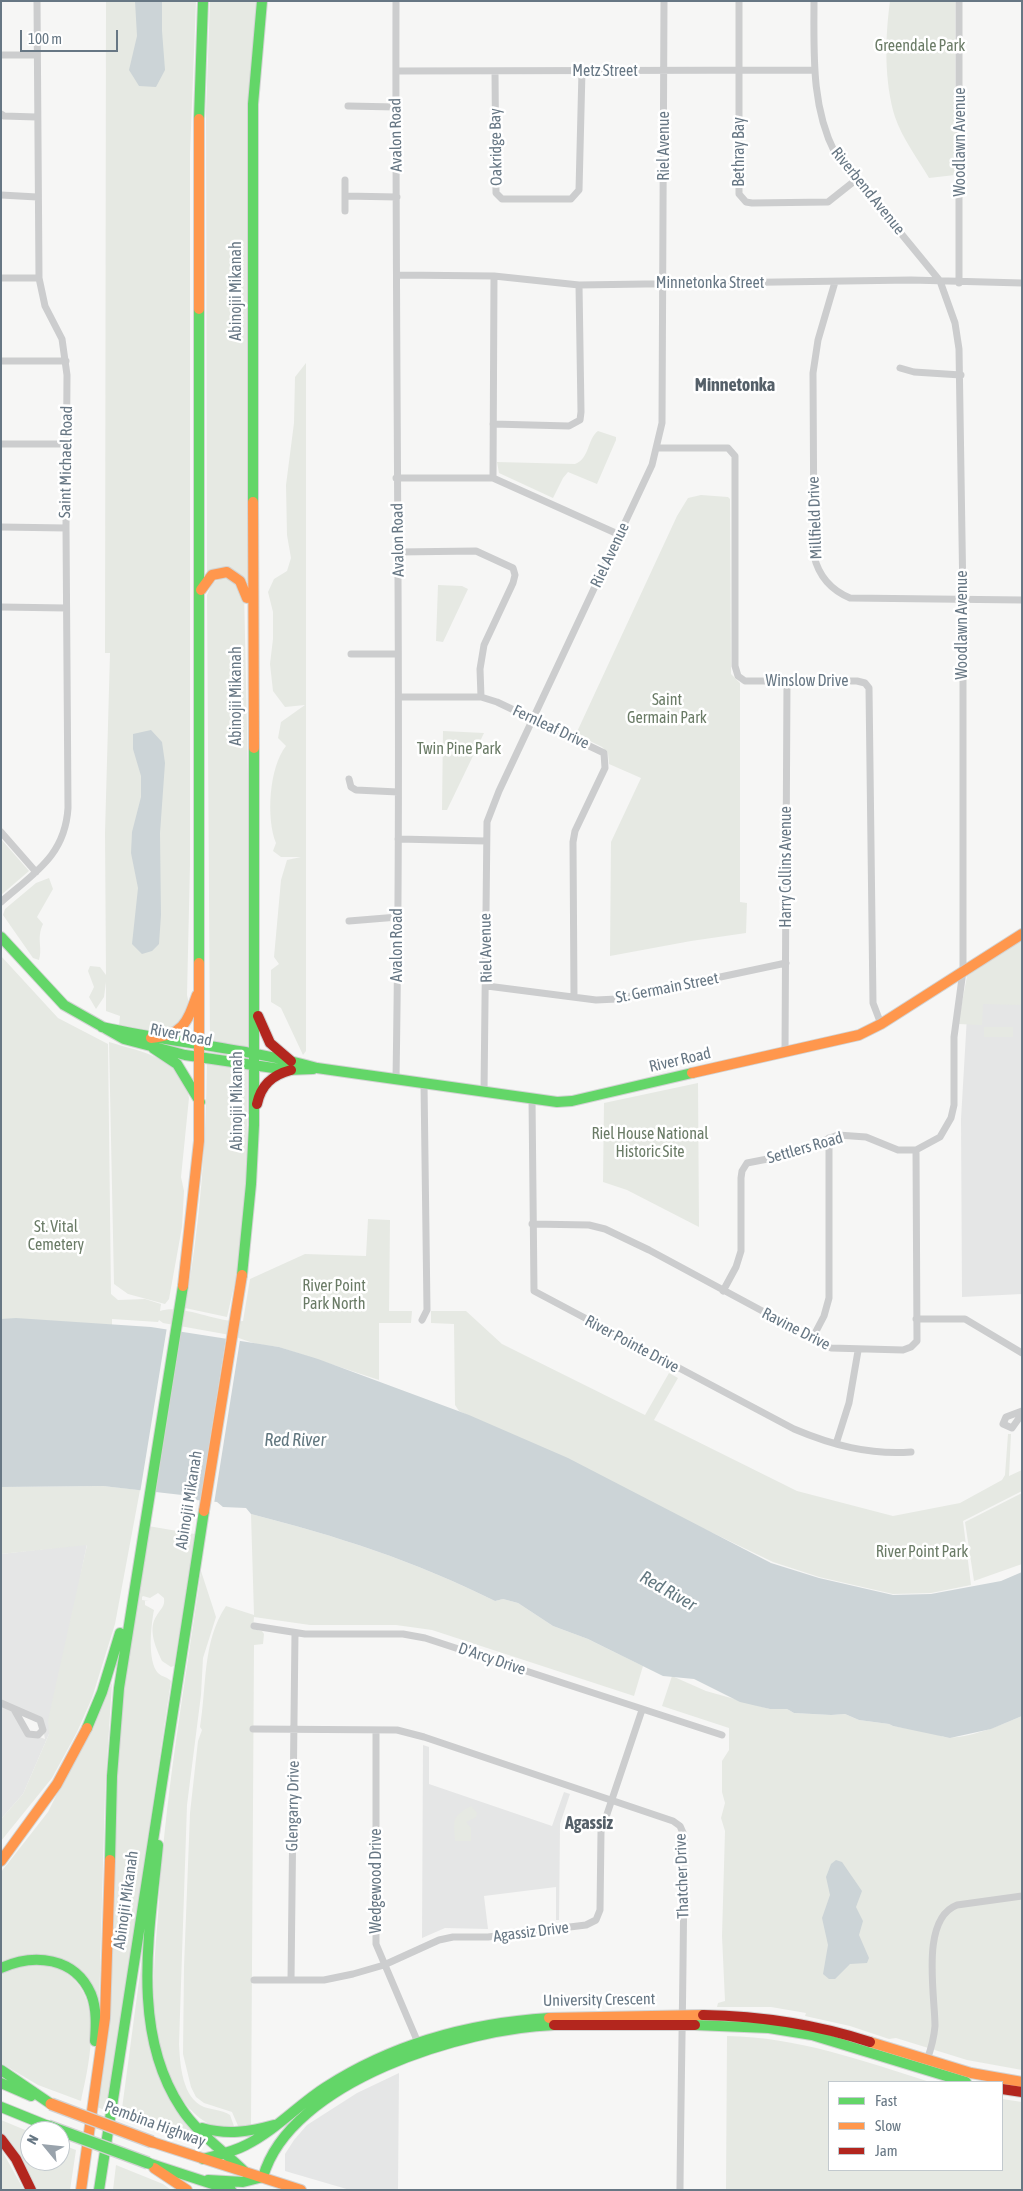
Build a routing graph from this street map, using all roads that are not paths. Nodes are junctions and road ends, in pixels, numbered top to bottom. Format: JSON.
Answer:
{"nodes":[{"id":1,"x":37,"y":1,"type":"edge"},
{"id":2,"x":204,"y":1,"type":"edge"},
{"id":3,"x":262,"y":1,"type":"edge"},
{"id":4,"x":396,"y":1,"type":"edge"},
{"id":5,"x":664,"y":1,"type":"edge"},
{"id":6,"x":739,"y":1,"type":"edge"},
{"id":7,"x":814,"y":1,"type":"edge"},
{"id":8,"x":959,"y":1,"type":"edge"},
{"id":9,"x":1,"y":55,"type":"edge"},
{"id":10,"x":36,"y":55,"type":"junction"},
{"id":11,"x":739,"y":70,"type":"junction"},
{"id":12,"x":814,"y":70,"type":"junction"},
{"id":13,"x":396,"y":71,"type":"junction"},
{"id":14,"x":495,"y":71,"type":"junction"},
{"id":15,"x":582,"y":71,"type":"junction"},
{"id":16,"x":664,"y":71,"type":"junction"},
{"id":17,"x":348,"y":106,"type":"dead end"},
{"id":18,"x":396,"y":107,"type":"junction"},
{"id":19,"x":2,"y":116,"type":"edge"},
{"id":20,"x":36,"y":116,"type":"junction"},
{"id":21,"x":858,"y":179,"type":"junction"},
{"id":22,"x":345,"y":180,"type":"dead end"},
{"id":23,"x":2,"y":196,"type":"edge"},
{"id":24,"x":345,"y":196,"type":"junction"},
{"id":25,"x":397,"y":196,"type":"junction"},
{"id":26,"x":37,"y":197,"type":"junction"},
{"id":27,"x":345,"y":211,"type":"dead end"},
{"id":28,"x":398,"y":275,"type":"junction"},
{"id":29,"x":494,"y":276,"type":"junction"},
{"id":30,"x":1,"y":278,"type":"edge"},
{"id":31,"x":39,"y":278,"type":"junction"},
{"id":32,"x":940,"y":281,"type":"junction"},
{"id":33,"x":835,"y":282,"type":"junction"},
{"id":34,"x":960,"y":283,"type":"junction"},
{"id":35,"x":1022,"y":283,"type":"edge"},
{"id":36,"x":664,"y":284,"type":"junction"},
{"id":37,"x":580,"y":285,"type":"junction"},
{"id":38,"x":1,"y":361,"type":"edge"},
{"id":39,"x":66,"y":361,"type":"junction"},
{"id":40,"x":900,"y":368,"type":"dead end"},
{"id":41,"x":961,"y":375,"type":"junction"},
{"id":42,"x":492,"y":424,"type":"junction"},
{"id":43,"x":1,"y":444,"type":"edge"},
{"id":44,"x":66,"y":444,"type":"junction"},
{"id":45,"x":658,"y":448,"type":"junction"},
{"id":46,"x":396,"y":478,"type":"junction"},
{"id":47,"x":493,"y":478,"type":"junction"},
{"id":48,"x":1,"y":527,"type":"edge"},
{"id":49,"x":66,"y":528,"type":"junction"},
{"id":50,"x":620,"y":534,"type":"junction"},
{"id":51,"x":398,"y":552,"type":"junction"},
{"id":52,"x":200,"y":592,"type":"junction"},
{"id":53,"x":963,"y":600,"type":"junction"},
{"id":54,"x":1022,"y":600,"type":"edge"},
{"id":55,"x":1,"y":607,"type":"edge"},
{"id":56,"x":66,"y":608,"type":"junction"},
{"id":57,"x":351,"y":654,"type":"dead end"},
{"id":58,"x":398,"y":654,"type":"junction"},
{"id":59,"x":787,"y":681,"type":"junction"},
{"id":60,"x":253,"y":692,"type":"junction"},
{"id":61,"x":399,"y":697,"type":"junction"},
{"id":62,"x":481,"y":697,"type":"junction"},
{"id":63,"x":533,"y":719,"type":"junction"},
{"id":64,"x":349,"y":779,"type":"dead end"},
{"id":65,"x":398,"y":792,"type":"junction"},
{"id":66,"x":1,"y":832,"type":"edge"},
{"id":67,"x":398,"y":839,"type":"junction"},
{"id":68,"x":486,"y":840,"type":"junction"},
{"id":69,"x":36,"y":872,"type":"junction"},
{"id":70,"x":1,"y":902,"type":"edge"},
{"id":71,"x":398,"y":917,"type":"junction"},
{"id":72,"x":349,"y":921,"type":"dead end"},
{"id":73,"x":1022,"y":934,"type":"edge"},
{"id":74,"x":1,"y":937,"type":"edge"},
{"id":75,"x":786,"y":963,"type":"junction"},
{"id":76,"x":963,"y":971,"type":"junction"},
{"id":77,"x":486,"y":986,"type":"junction"},
{"id":78,"x":201,"y":987,"type":"junction"},
{"id":79,"x":574,"y":996,"type":"junction"},
{"id":80,"x":253,"y":998,"type":"junction"},
{"id":81,"x":881,"y":1024,"type":"junction"},
{"id":82,"x":152,"y":1043,"type":"junction"},
{"id":83,"x":200,"y":1051,"type":"junction"},
{"id":84,"x":785,"y":1053,"type":"junction"},
{"id":85,"x":253,"y":1060,"type":"junction"},
{"id":86,"x":291,"y":1065,"type":"junction"},
{"id":87,"x":396,"y":1079,"type":"junction"},
{"id":88,"x":424,"y":1083,"type":"junction"},
{"id":89,"x":484,"y":1092,"type":"junction"},
{"id":90,"x":532,"y":1098,"type":"junction"},
{"id":91,"x":200,"y":1104,"type":"junction"},
{"id":92,"x":254,"y":1125,"type":"junction"},
{"id":93,"x":829,"y":1138,"type":"junction"},
{"id":94,"x":916,"y":1150,"type":"junction"},
{"id":95,"x":532,"y":1224,"type":"junction"},
{"id":96,"x":723,"y":1291,"type":"junction"},
{"id":97,"x":916,"y":1319,"type":"junction"},
{"id":98,"x":422,"y":1320,"type":"dead end"},
{"id":99,"x":812,"y":1339,"type":"junction"},
{"id":100,"x":858,"y":1351,"type":"junction"},
{"id":101,"x":1022,"y":1353,"type":"edge"},
{"id":102,"x":836,"y":1444,"type":"junction"},
{"id":103,"x":911,"y":1452,"type":"dead end"},
{"id":104,"x":137,"y":1566,"type":"junction"},
{"id":105,"x":254,"y":1626,"type":"dead end"},
{"id":106,"x":295,"y":1633,"type":"junction"},
{"id":107,"x":1,"y":1703,"type":"edge"},
{"id":108,"x":642,"y":1710,"type":"junction"},
{"id":109,"x":16,"y":1711,"type":"dead end"},
{"id":110,"x":253,"y":1729,"type":"dead end"},
{"id":111,"x":294,"y":1729,"type":"junction"},
{"id":112,"x":376,"y":1730,"type":"junction"},
{"id":113,"x":722,"y":1735,"type":"dead end"},
{"id":114,"x":165,"y":1754,"type":"junction"},
{"id":115,"x":612,"y":1801,"type":"junction"},
{"id":116,"x":1,"y":1861,"type":"edge"},
{"id":117,"x":1022,"y":1896,"type":"edge"},
{"id":118,"x":384,"y":1965,"type":"junction"},
{"id":119,"x":1,"y":1968,"type":"edge"},
{"id":120,"x":254,"y":1980,"type":"dead end"},
{"id":121,"x":291,"y":1980,"type":"junction"},
{"id":122,"x":682,"y":2020,"type":"junction"},
{"id":123,"x":420,"y":2047,"type":"junction"},
{"id":124,"x":927,"y":2060,"type":"junction"},
{"id":125,"x":1,"y":2070,"type":"edge"},
{"id":126,"x":963,"y":2081,"type":"edge"},
{"id":127,"x":1022,"y":2082,"type":"edge"},
{"id":128,"x":1,"y":2083,"type":"edge"},
{"id":129,"x":1003,"y":2089,"type":"edge"},
{"id":130,"x":1022,"y":2092,"type":"edge"},
{"id":131,"x":94,"y":2099,"type":"junction"},
{"id":132,"x":113,"y":2099,"type":"junction"},
{"id":133,"x":51,"y":2104,"type":"junction"},
{"id":134,"x":1,"y":2107,"type":"edge"},
{"id":135,"x":274,"y":2125,"type":"junction"},
{"id":136,"x":198,"y":2127,"type":"junction"},
{"id":137,"x":1,"y":2138,"type":"edge"},
{"id":138,"x":225,"y":2153,"type":"junction"},
{"id":139,"x":203,"y":2159,"type":"junction"},
{"id":140,"x":148,"y":2163,"type":"junction"},
{"id":141,"x":246,"y":2172,"type":"junction"},
{"id":142,"x":263,"y":2178,"type":"junction"},
{"id":143,"x":202,"y":2181,"type":"junction"},
{"id":144,"x":31,"y":2190,"type":"edge"},
{"id":145,"x":81,"y":2190,"type":"edge"},
{"id":146,"x":100,"y":2190,"type":"edge"},
{"id":147,"x":108,"y":2190,"type":"edge"},
{"id":148,"x":187,"y":2190,"type":"edge"},
{"id":149,"x":232,"y":2190,"type":"edge"},
{"id":150,"x":260,"y":2190,"type":"edge"},
{"id":151,"x":301,"y":2190,"type":"edge"},
{"id":152,"x":680,"y":2190,"type":"edge"}],
"edges":[{"from":1,"to":10,"type":"street","name":"Saint Michael Road"},
{"from":2,"to":52,"type":"main road","name":"Abinojii Mikanah"},
{"from":3,"to":60,"type":"main road","name":"Abinojii Mikanah"},
{"from":4,"to":13,"type":"street","name":"Avalon Road"},
{"from":5,"to":16,"type":"street","name":"Riel Avenue"},
{"from":6,"to":11,"type":"street"},
{"from":7,"to":12,"type":"street","name":"Riverbend Avenue"},
{"from":8,"to":34,"type":"street","name":"Woodlawn Avenue"},
{"from":9,"to":10,"type":"street"},
{"from":10,"to":20,"type":"street","name":"Saint Michael Road"},
{"from":11,"to":12,"type":"street","name":"Metz Street"},
{"from":11,"to":16,"type":"street","name":"Metz Street"},
{"from":11,"to":21,"type":"street","name":"Bethray Bay"},
{"from":12,"to":21,"type":"street","name":"Riverbend Avenue"},
{"from":13,"to":14,"type":"street","name":"Metz Street"},
{"from":13,"to":18,"type":"street","name":"Avalon Road"},
{"from":14,"to":15,"type":"street","name":"Metz Street"},
{"from":14,"to":15,"type":"street","name":"Oakridge Bay"},
{"from":15,"to":16,"type":"street","name":"Metz Street"},
{"from":16,"to":36,"type":"street","name":"Riel Avenue"},
{"from":17,"to":18,"type":"street"},
{"from":18,"to":25,"type":"street","name":"Avalon Road"},
{"from":19,"to":20,"type":"street"},
{"from":20,"to":26,"type":"street","name":"Saint Michael Road"},
{"from":21,"to":32,"type":"street","name":"Riverbend Avenue"},
{"from":22,"to":24,"type":"street"},
{"from":23,"to":26,"type":"street"},
{"from":24,"to":25,"type":"street"},
{"from":24,"to":27,"type":"street"},
{"from":25,"to":28,"type":"street","name":"Avalon Road"},
{"from":26,"to":31,"type":"street","name":"Saint Michael Road"},
{"from":28,"to":29,"type":"street","name":"Minnetonka Street"},
{"from":28,"to":46,"type":"street","name":"Avalon Road"},
{"from":29,"to":37,"type":"street","name":"Minnetonka Street"},
{"from":29,"to":42,"type":"street"},
{"from":30,"to":31,"type":"street"},
{"from":31,"to":39,"type":"street","name":"Saint Michael Road"},
{"from":32,"to":33,"type":"street","name":"Minnetonka Street"},
{"from":32,"to":34,"type":"street","name":"Minnetonka Street"},
{"from":32,"to":41,"type":"street","name":"Woodlawn Avenue"},
{"from":33,"to":36,"type":"street","name":"Minnetonka Street"},
{"from":33,"to":53,"type":"street","name":"Millfield Drive"},
{"from":34,"to":35,"type":"street","name":"Minnetonka Street"},
{"from":36,"to":37,"type":"street","name":"Minnetonka Street"},
{"from":36,"to":45,"type":"street","name":"Riel Avenue"},
{"from":37,"to":42,"type":"street"},
{"from":38,"to":39,"type":"street"},
{"from":39,"to":44,"type":"street","name":"Saint Michael Road"},
{"from":40,"to":41,"type":"street"},
{"from":41,"to":53,"type":"street","name":"Woodlawn Avenue"},
{"from":42,"to":47,"type":"street"},
{"from":43,"to":44,"type":"street"},
{"from":44,"to":49,"type":"street","name":"Saint Michael Road"},
{"from":45,"to":50,"type":"street","name":"Riel Avenue"},
{"from":45,"to":59,"type":"street","name":"Winslow Drive"},
{"from":46,"to":47,"type":"street"},
{"from":46,"to":51,"type":"street","name":"Avalon Road"},
{"from":47,"to":50,"type":"street"},
{"from":48,"to":49,"type":"street"},
{"from":49,"to":56,"type":"street","name":"Saint Michael Road"},
{"from":50,"to":63,"type":"street","name":"Riel Avenue"},
{"from":51,"to":58,"type":"street","name":"Avalon Road"},
{"from":51,"to":62,"type":"street"},
{"from":52,"to":60,"type":"main road"},
{"from":52,"to":78,"type":"main road","name":"Abinojii Mikanah"},
{"from":53,"to":54,"type":"street","name":"Millfield Drive"},
{"from":53,"to":76,"type":"street","name":"Woodlawn Avenue"},
{"from":55,"to":56,"type":"street"},
{"from":56,"to":69,"type":"street","name":"Saint Michael Road"},
{"from":57,"to":58,"type":"street"},
{"from":58,"to":61,"type":"street","name":"Avalon Road"},
{"from":59,"to":75,"type":"street","name":"Harry Collins Avenue"},
{"from":59,"to":81,"type":"street","name":"Winslow Drive"},
{"from":60,"to":80,"type":"main road","name":"Abinojii Mikanah"},
{"from":61,"to":62,"type":"street","name":"Fernleaf Drive"},
{"from":61,"to":65,"type":"street","name":"Avalon Road"},
{"from":62,"to":63,"type":"street","name":"Fernleaf Drive"},
{"from":63,"to":68,"type":"street","name":"Riel Avenue"},
{"from":63,"to":79,"type":"street","name":"Fernleaf Drive"},
{"from":64,"to":65,"type":"street"},
{"from":65,"to":67,"type":"street","name":"Avalon Road"},
{"from":66,"to":69,"type":"street"},
{"from":67,"to":68,"type":"street"},
{"from":67,"to":71,"type":"street","name":"Avalon Road"},
{"from":68,"to":77,"type":"street","name":"Riel Avenue"},
{"from":69,"to":70,"type":"street","name":"Saint Michael Road"},
{"from":71,"to":72,"type":"street"},
{"from":71,"to":87,"type":"street","name":"Avalon Road"},
{"from":73,"to":76,"type":"main road","name":"River Road"},
{"from":74,"to":82,"type":"main road","name":"River Road"},
{"from":75,"to":79,"type":"street","name":"St. Germain Street"},
{"from":75,"to":84,"type":"street","name":"Harry Collins Avenue"},
{"from":76,"to":81,"type":"main road","name":"River Road"},
{"from":76,"to":94,"type":"street"},
{"from":77,"to":79,"type":"street","name":"St. Germain Street"},
{"from":77,"to":89,"type":"street","name":"Riel Avenue"},
{"from":78,"to":82,"type":"main road"},
{"from":78,"to":83,"type":"main road","name":"Abinojii Mikanah"},
{"from":80,"to":85,"type":"main road","name":"Abinojii Mikanah"},
{"from":80,"to":86,"type":"main road"},
{"from":81,"to":84,"type":"main road","name":"River Road"},
{"from":82,"to":83,"type":"main road","name":"River Road"},
{"from":82,"to":91,"type":"main road"},
{"from":83,"to":85,"type":"main road","name":"River Road"},
{"from":83,"to":91,"type":"main road","name":"Abinojii Mikanah"},
{"from":84,"to":90,"type":"main road","name":"River Road"},
{"from":85,"to":86,"type":"main road","name":"River Road"},
{"from":85,"to":92,"type":"main road","name":"Abinojii Mikanah"},
{"from":86,"to":87,"type":"main road","name":"River Road"},
{"from":86,"to":92,"type":"main road"},
{"from":87,"to":88,"type":"main road","name":"River Road"},
{"from":88,"to":89,"type":"main road","name":"River Road"},
{"from":88,"to":98,"type":"street"},
{"from":89,"to":90,"type":"main road","name":"River Road"},
{"from":90,"to":95,"type":"street","name":"River Pointe Drive"},
{"from":91,"to":104,"type":"main road","name":"Abinojii Mikanah"},
{"from":92,"to":114,"type":"main road","name":"Abinojii Mikanah"},
{"from":93,"to":94,"type":"street","name":"Settlers Road"},
{"from":93,"to":96,"type":"street","name":"Settlers Road"},
{"from":93,"to":99,"type":"street"},
{"from":94,"to":97,"type":"street","name":"Ravine Drive"},
{"from":95,"to":96,"type":"street","name":"Ravine Drive"},
{"from":95,"to":102,"type":"street","name":"River Pointe Drive"},
{"from":96,"to":99,"type":"street","name":"Ravine Drive"},
{"from":97,"to":100,"type":"street","name":"Ravine Drive"},
{"from":97,"to":101,"type":"street"},
{"from":99,"to":100,"type":"street","name":"Ravine Drive"},
{"from":100,"to":102,"type":"street"},
{"from":102,"to":103,"type":"street","name":"River Pointe Drive"},
{"from":104,"to":116,"type":"main road"},
{"from":104,"to":131,"type":"main road","name":"Abinojii Mikanah"},
{"from":105,"to":106,"type":"street","name":"D'Arcy Drive"},
{"from":106,"to":108,"type":"street","name":"D'Arcy Drive"},
{"from":106,"to":111,"type":"street","name":"Glengarry Drive"},
{"from":107,"to":109,"type":"street"},
{"from":108,"to":113,"type":"street","name":"D'Arcy Drive"},
{"from":108,"to":115,"type":"street","name":"Agassiz Drive"},
{"from":110,"to":111,"type":"street","name":"Thatcher Drive"},
{"from":111,"to":112,"type":"street","name":"Thatcher Drive"},
{"from":111,"to":121,"type":"street","name":"Glengarry Drive"},
{"from":112,"to":115,"type":"street","name":"Thatcher Drive"},
{"from":112,"to":118,"type":"street","name":"Wedgewood Drive"},
{"from":114,"to":132,"type":"main road","name":"Abinojii Mikanah"},
{"from":114,"to":136,"type":"main road"},
{"from":115,"to":118,"type":"street","name":"Agassiz Drive"},
{"from":115,"to":122,"type":"street","name":"Thatcher Drive"},
{"from":117,"to":124,"type":"street"},
{"from":118,"to":121,"type":"street","name":"Agassiz Drive"},
{"from":118,"to":123,"type":"street","name":"Wedgewood Drive"},
{"from":119,"to":131,"type":"main road"},
{"from":120,"to":121,"type":"street","name":"Agassiz Drive"},
{"from":122,"to":123,"type":"main road","name":"University Crescent"},
{"from":122,"to":124,"type":"main road","name":"University Crescent"},
{"from":122,"to":126,"type":"main road","name":"University Crescent"},
{"from":122,"to":152,"type":"street","name":"Thatcher Drive"},
{"from":123,"to":135,"type":"main road","name":"University Crescent"},
{"from":123,"to":142,"type":"main road","name":"University Crescent"},
{"from":124,"to":127,"type":"main road","name":"University Crescent"},
{"from":125,"to":133,"type":"main road"},
{"from":128,"to":133,"type":"main road","name":"Pembina Highway"},
{"from":129,"to":130,"type":"main road"},
{"from":131,"to":145,"type":"main road","name":"Abinojii Mikanah"},
{"from":132,"to":146,"type":"main road","name":"Abinojii Mikanah"},
{"from":132,"to":147,"type":"main road"},
{"from":133,"to":139,"type":"main road","name":"Pembina Highway","bridge":true},
{"from":134,"to":140,"type":"main road","bridge":true},
{"from":135,"to":136,"type":"main road"},
{"from":135,"to":138,"type":"main road","name":"University Crescent"},
{"from":136,"to":138,"type":"main road"},
{"from":137,"to":144,"type":"main road"},
{"from":138,"to":139,"type":"main road","name":"University Crescent"},
{"from":138,"to":141,"type":"main road"},
{"from":139,"to":141,"type":"main road","name":"Pembina Highway"},
{"from":140,"to":143,"type":"main road"},
{"from":140,"to":148,"type":"main road"},
{"from":141,"to":142,"type":"main road","name":"Pembina Highway"},
{"from":142,"to":143,"type":"main road"},
{"from":142,"to":150,"type":"main road","name":"University Crescent"},
{"from":142,"to":151,"type":"main road","name":"Pembina Highway"},
{"from":143,"to":149,"type":"main road"}]}
